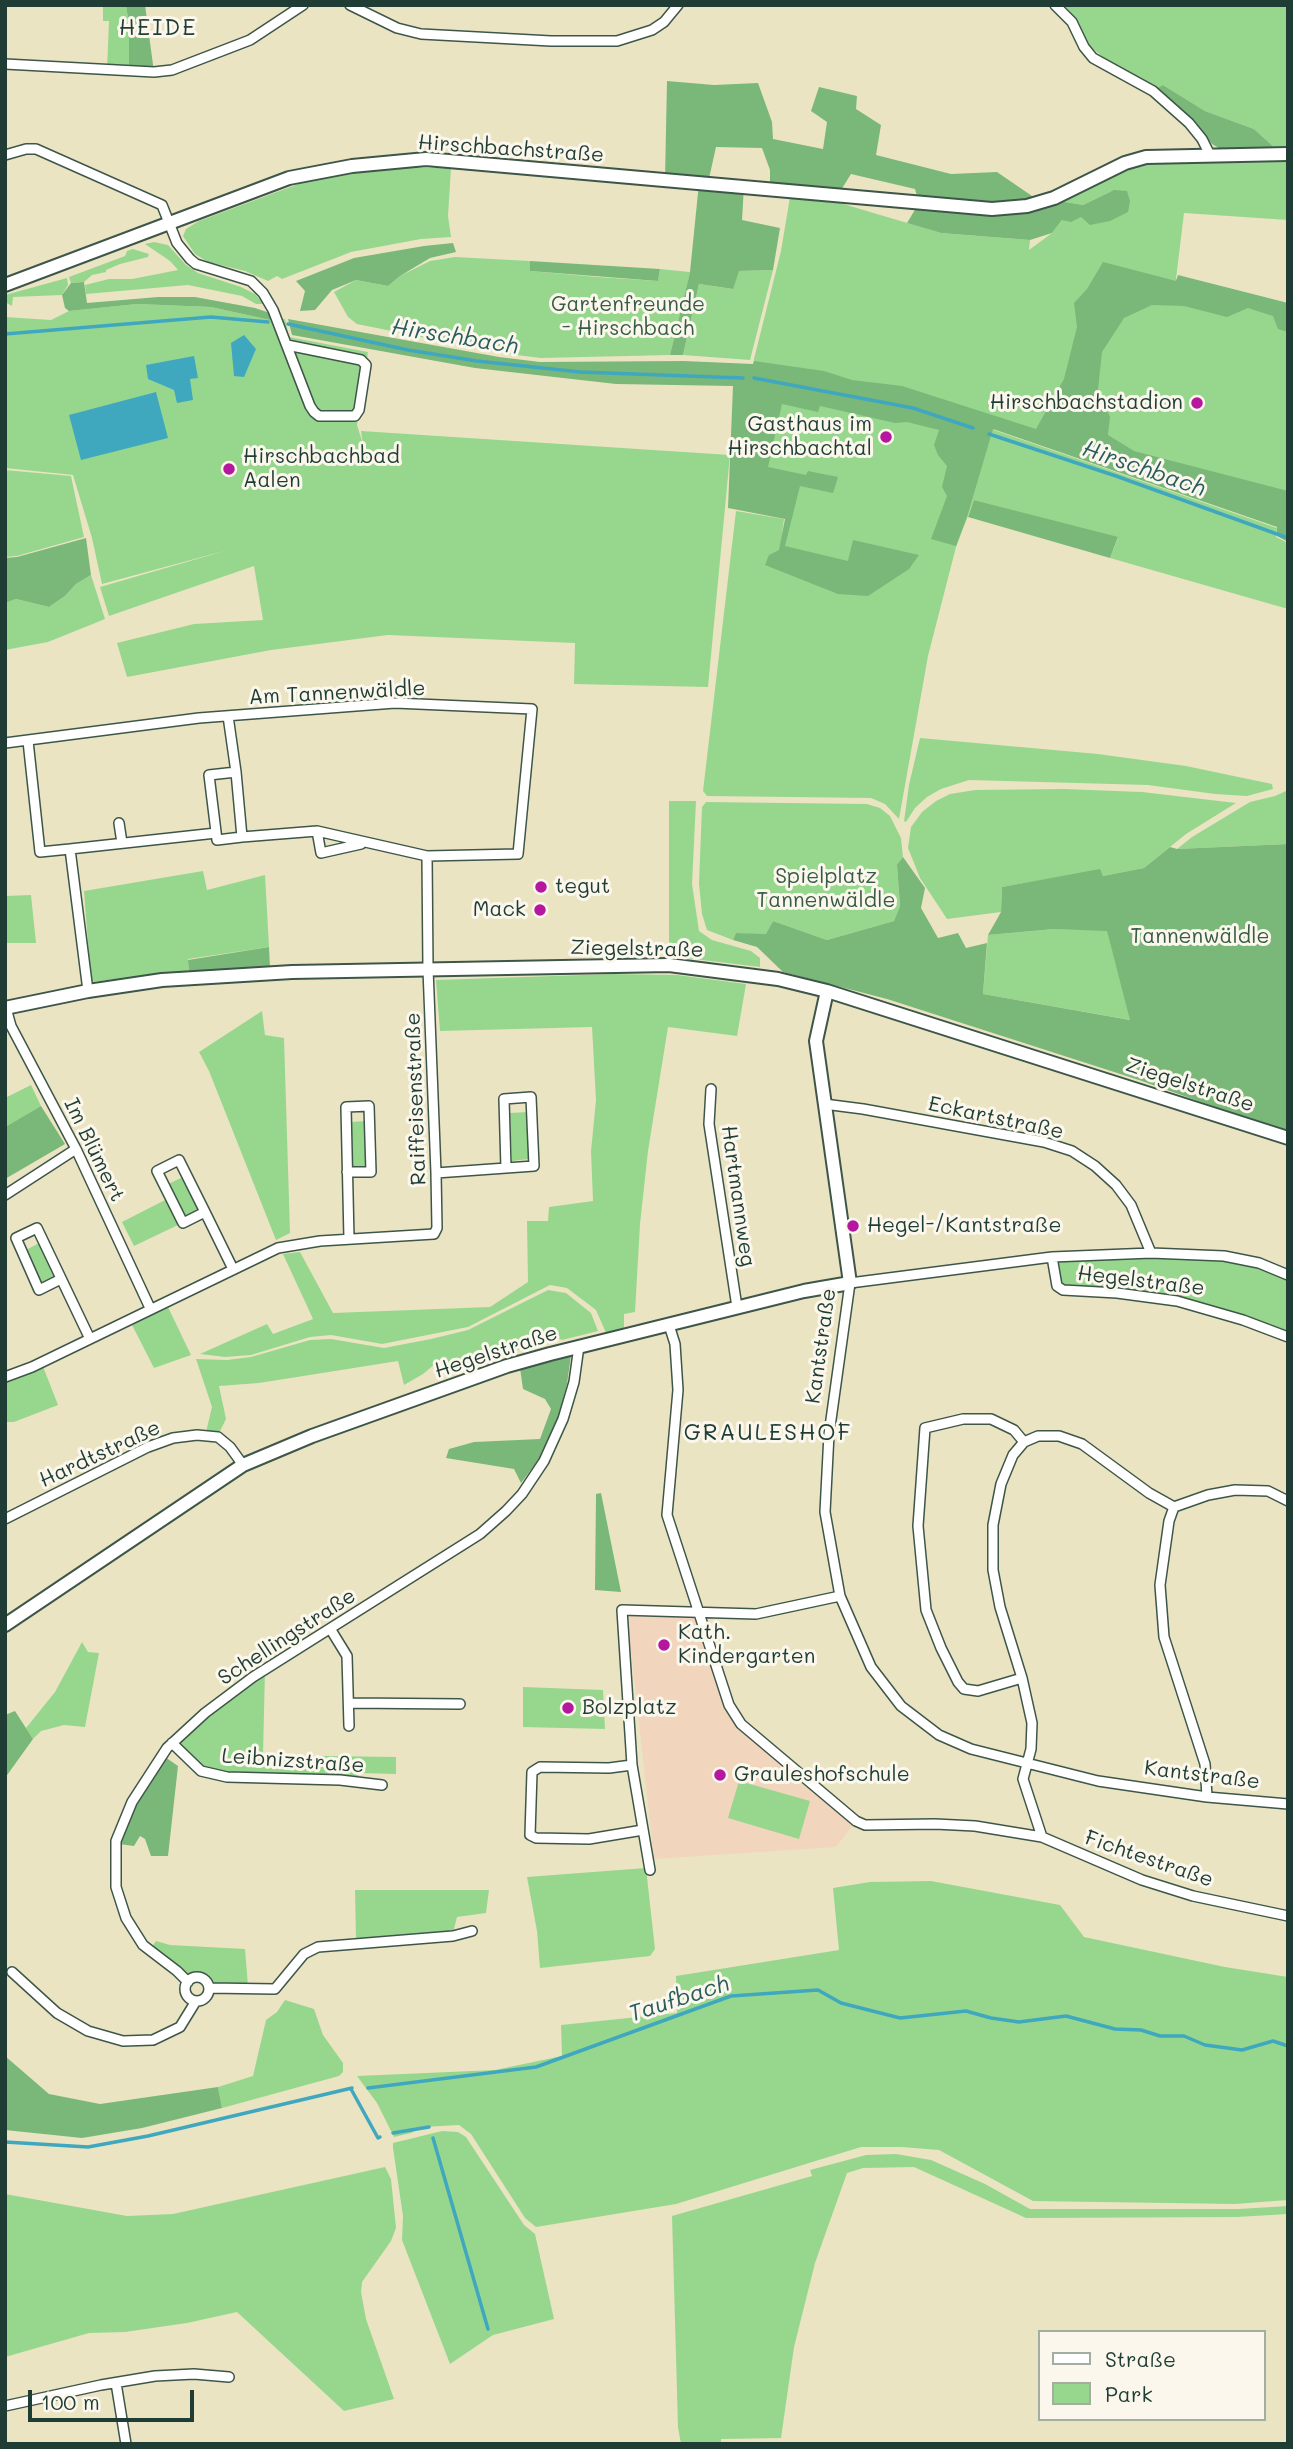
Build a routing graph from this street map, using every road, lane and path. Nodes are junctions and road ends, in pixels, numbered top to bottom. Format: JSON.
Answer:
{"nodes":[{"id":1,"x":303,"y":5,"type":"edge"},
{"id":2,"x":350,"y":5,"type":"edge"},
{"id":3,"x":678,"y":5,"type":"edge"},
{"id":4,"x":1055,"y":5,"type":"edge"},
{"id":5,"x":5,"y":64,"type":"edge"},
{"id":6,"x":1288,"y":154,"type":"edge"},
{"id":7,"x":5,"y":155,"type":"edge"},
{"id":8,"x":1210,"y":155,"type":"junction"},
{"id":9,"x":168,"y":224,"type":"junction"},
{"id":10,"x":5,"y":285,"type":"edge"},
{"id":11,"x":286,"y":345,"type":"junction"},
{"id":12,"x":228,"y":716,"type":"junction"},
{"id":13,"x":28,"y":741,"type":"junction"},
{"id":14,"x":5,"y":743,"type":"edge"},
{"id":15,"x":236,"y":772,"type":"junction"},
{"id":16,"x":119,"y":823,"type":"dead end"},
{"id":17,"x":317,"y":831,"type":"junction"},
{"id":18,"x":216,"y":833,"type":"junction"},
{"id":19,"x":242,"y":837,"type":"junction"},
{"id":20,"x":366,"y":843,"type":"junction"},
{"id":21,"x":122,"y":844,"type":"junction"},
{"id":22,"x":70,"y":849,"type":"junction"},
{"id":23,"x":427,"y":856,"type":"junction"},
{"id":24,"x":428,"y":969,"type":"junction"},
{"id":25,"x":827,"y":990,"type":"junction"},
{"id":26,"x":88,"y":991,"type":"junction"},
{"id":27,"x":6,"y":1008,"type":"edge"},
{"id":28,"x":711,"y":1089,"type":"dead end"},
{"id":29,"x":824,"y":1104,"type":"junction"},
{"id":30,"x":1288,"y":1138,"type":"edge"},
{"id":31,"x":76,"y":1149,"type":"junction"},
{"id":32,"x":506,"y":1168,"type":"junction"},
{"id":33,"x":347,"y":1172,"type":"junction"},
{"id":34,"x":436,"y":1173,"type":"junction"},
{"id":35,"x":5,"y":1195,"type":"edge"},
{"id":36,"x":205,"y":1212,"type":"junction"},
{"id":37,"x":349,"y":1239,"type":"junction"},
{"id":38,"x":1151,"y":1253,"type":"junction"},
{"id":39,"x":1052,"y":1257,"type":"junction"},
{"id":40,"x":233,"y":1269,"type":"junction"},
{"id":41,"x":1288,"y":1275,"type":"edge"},
{"id":42,"x":61,"y":1279,"type":"junction"},
{"id":43,"x":850,"y":1283,"type":"junction"},
{"id":44,"x":737,"y":1307,"type":"junction"},
{"id":45,"x":150,"y":1308,"type":"junction"},
{"id":46,"x":669,"y":1325,"type":"junction"},
{"id":47,"x":1288,"y":1338,"type":"edge"},
{"id":48,"x":90,"y":1339,"type":"junction"},
{"id":49,"x":579,"y":1346,"type":"junction"},
{"id":50,"x":5,"y":1377,"type":"edge"},
{"id":51,"x":1024,"y":1442,"type":"junction"},
{"id":52,"x":243,"y":1465,"type":"junction"},
{"id":53,"x":1288,"y":1501,"type":"edge"},
{"id":54,"x":1174,"y":1507,"type":"junction"},
{"id":55,"x":5,"y":1519,"type":"edge"},
{"id":56,"x":840,"y":1596,"type":"junction"},
{"id":57,"x":697,"y":1611,"type":"junction"},
{"id":58,"x":5,"y":1625,"type":"edge"},
{"id":59,"x":331,"y":1630,"type":"junction"},
{"id":60,"x":1022,"y":1678,"type":"junction"},
{"id":61,"x":350,"y":1703,"type":"junction"},
{"id":62,"x":460,"y":1704,"type":"dead end"},
{"id":63,"x":349,"y":1726,"type":"dead end"},
{"id":64,"x":172,"y":1743,"type":"junction"},
{"id":65,"x":632,"y":1765,"type":"junction"},
{"id":66,"x":1027,"y":1765,"type":"junction"},
{"id":67,"x":382,"y":1784,"type":"dead end"},
{"id":68,"x":1207,"y":1797,"type":"junction"},
{"id":69,"x":1288,"y":1804,"type":"edge"},
{"id":70,"x":643,"y":1830,"type":"junction"},
{"id":71,"x":1042,"y":1837,"type":"junction"},
{"id":72,"x":650,"y":1870,"type":"dead end"},
{"id":73,"x":1288,"y":1916,"type":"edge"},
{"id":74,"x":472,"y":1931,"type":"dead end"},
{"id":75,"x":12,"y":1972,"type":"dead end"},
{"id":76,"x":188,"y":1982,"type":"junction"},
{"id":77,"x":209,"y":1988,"type":"junction"},
{"id":78,"x":197,"y":2001,"type":"junction"},
{"id":79,"x":229,"y":2377,"type":"dead end"},
{"id":80,"x":116,"y":2383,"type":"junction"},
{"id":81,"x":5,"y":2406,"type":"edge"},
{"id":82,"x":126,"y":2444,"type":"edge"}],
"edges":[{"from":1,"to":5,"type":"street"},
{"from":2,"to":3,"type":"street"},
{"from":4,"to":8,"type":"street"},
{"from":6,"to":8,"type":"street","name":"Hirschbachstraße"},
{"from":7,"to":9,"type":"street"},
{"from":8,"to":9,"type":"street","name":"Hirschbachstraße"},
{"from":9,"to":10,"type":"street","name":"Hirschbachstraße"},
{"from":9,"to":11,"type":"street"},
{"from":11,"to":11,"type":"street"},
{"from":12,"to":13,"type":"street","name":"Am Tannenwäldle"},
{"from":12,"to":15,"type":"street"},
{"from":12,"to":23,"type":"street","name":"Am Tannenwäldle"},
{"from":13,"to":14,"type":"street","name":"Am Tannenwäldle"},
{"from":13,"to":22,"type":"street"},
{"from":15,"to":18,"type":"street"},
{"from":15,"to":19,"type":"street"},
{"from":16,"to":21,"type":"street"},
{"from":17,"to":19,"type":"street"},
{"from":17,"to":20,"type":"street"},
{"from":17,"to":20,"type":"street"},
{"from":18,"to":19,"type":"street"},
{"from":18,"to":21,"type":"street"},
{"from":20,"to":23,"type":"street"},
{"from":21,"to":22,"type":"street"},
{"from":22,"to":26,"type":"street"},
{"from":23,"to":24,"type":"street"},
{"from":24,"to":25,"type":"street","name":"Ziegelstraße"},
{"from":24,"to":26,"type":"street","name":"Ziegelstraße"},
{"from":24,"to":34,"type":"street","name":"Raiffeisenstraße"},
{"from":25,"to":29,"type":"street","name":"Kantstraße"},
{"from":25,"to":30,"type":"street","name":"Ziegelstraße"},
{"from":26,"to":27,"type":"street","name":"Ziegelstraße"},
{"from":27,"to":31,"type":"street","name":"Im Blümert"},
{"from":28,"to":44,"type":"street","name":"Hartmannweg"},
{"from":29,"to":38,"type":"street","name":"Eckartstraße"},
{"from":29,"to":43,"type":"street","name":"Kantstraße"},
{"from":31,"to":35,"type":"street"},
{"from":31,"to":45,"type":"street","name":"Im Blümert"},
{"from":32,"to":32,"type":"street"},
{"from":32,"to":34,"type":"street"},
{"from":33,"to":33,"type":"street"},
{"from":33,"to":37,"type":"street"},
{"from":34,"to":37,"type":"street","name":"Raiffeisenstraße"},
{"from":36,"to":36,"type":"street"},
{"from":36,"to":40,"type":"street"},
{"from":37,"to":40,"type":"street"},
{"from":38,"to":39,"type":"street","name":"Hegelstraße"},
{"from":38,"to":41,"type":"street","name":"Hegelstraße"},
{"from":39,"to":43,"type":"street","name":"Hegelstraße"},
{"from":39,"to":47,"type":"street","name":"Hegelstraße"},
{"from":40,"to":45,"type":"street"},
{"from":42,"to":42,"type":"street"},
{"from":42,"to":48,"type":"street"},
{"from":43,"to":44,"type":"street","name":"Hegelstraße"},
{"from":43,"to":56,"type":"street","name":"Kantstraße"},
{"from":44,"to":46,"type":"street","name":"Hegelstraße"},
{"from":45,"to":48,"type":"street"},
{"from":46,"to":49,"type":"street","name":"Hegelstraße"},
{"from":46,"to":57,"type":"street"},
{"from":48,"to":50,"type":"street"},
{"from":49,"to":52,"type":"street","name":"Hegelstraße"},
{"from":49,"to":59,"type":"street","name":"Schellingstraße"},
{"from":51,"to":54,"type":"street"},
{"from":51,"to":60,"type":"street"},
{"from":51,"to":60,"type":"street"},
{"from":52,"to":55,"type":"street","name":"Hardtstraße"},
{"from":52,"to":58,"type":"street","name":"Hegelstraße"},
{"from":53,"to":54,"type":"street"},
{"from":54,"to":68,"type":"street"},
{"from":56,"to":57,"type":"street"},
{"from":56,"to":66,"type":"street","name":"Kantstraße"},
{"from":57,"to":65,"type":"street"},
{"from":57,"to":71,"type":"street","name":"Fichtestraße"},
{"from":59,"to":61,"type":"street"},
{"from":59,"to":64,"type":"street","name":"Schellingstraße"},
{"from":60,"to":66,"type":"street"},
{"from":61,"to":62,"type":"street"},
{"from":61,"to":63,"type":"street"},
{"from":64,"to":67,"type":"street","name":"Leibnizstraße"},
{"from":64,"to":76,"type":"street","name":"Schellingstraße"},
{"from":65,"to":70,"type":"street"},
{"from":65,"to":70,"type":"street"},
{"from":66,"to":68,"type":"street","name":"Kantstraße"},
{"from":66,"to":71,"type":"street"},
{"from":68,"to":69,"type":"street","name":"Kantstraße"},
{"from":70,"to":72,"type":"street"},
{"from":71,"to":73,"type":"street","name":"Fichtestraße"},
{"from":74,"to":77,"type":"street","name":"Schellingstraße"},
{"from":75,"to":78,"type":"street"},
{"from":76,"to":77,"type":"street","name":"Schellingstraße"},
{"from":76,"to":78,"type":"street","name":"Schellingstraße"},
{"from":77,"to":78,"type":"street"},
{"from":79,"to":80,"type":"street"},
{"from":80,"to":81,"type":"street"},
{"from":80,"to":82,"type":"street"}]}
